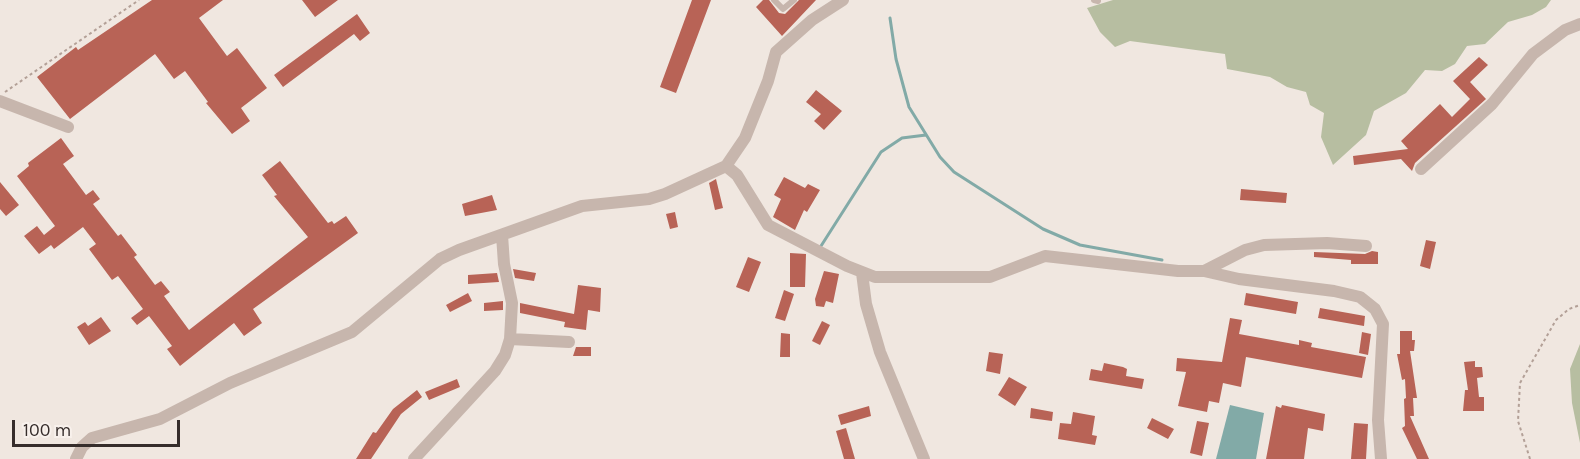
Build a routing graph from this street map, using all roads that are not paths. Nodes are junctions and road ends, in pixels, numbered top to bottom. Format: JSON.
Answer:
{"nodes":[{"id":1,"x":774,"y":0,"type":"edge"},
{"id":2,"x":795,"y":0,"type":"edge"},
{"id":3,"x":843,"y":0,"type":"edge"},
{"id":4,"x":1580,"y":24,"type":"edge"},
{"id":5,"x":0,"y":101,"type":"edge"},
{"id":6,"x":68,"y":127,"type":"dead end"},
{"id":7,"x":726,"y":166,"type":"junction"},
{"id":8,"x":1421,"y":169,"type":"dead end"},
{"id":9,"x":502,"y":235,"type":"junction"},
{"id":10,"x":1366,"y":246,"type":"dead end"},
{"id":11,"x":1204,"y":272,"type":"junction"},
{"id":12,"x":862,"y":273,"type":"junction"},
{"id":13,"x":510,"y":339,"type":"junction"},
{"id":14,"x":569,"y":342,"type":"dead end"},
{"id":15,"x":76,"y":459,"type":"edge"},
{"id":16,"x":414,"y":459,"type":"edge"},
{"id":17,"x":924,"y":459,"type":"edge"},
{"id":18,"x":1381,"y":459,"type":"edge"}],
"edges":[{"from":1,"to":2,"type":"lane"},
{"from":3,"to":7,"type":"street"},
{"from":4,"to":8,"type":"street"},
{"from":5,"to":6,"type":"street"},
{"from":7,"to":9,"type":"street"},
{"from":7,"to":12,"type":"street"},
{"from":9,"to":13,"type":"street"},
{"from":9,"to":15,"type":"street"},
{"from":10,"to":11,"type":"street"},
{"from":11,"to":12,"type":"street"},
{"from":11,"to":18,"type":"street"},
{"from":12,"to":17,"type":"street"},
{"from":13,"to":14,"type":"street"},
{"from":13,"to":16,"type":"street"}]}
